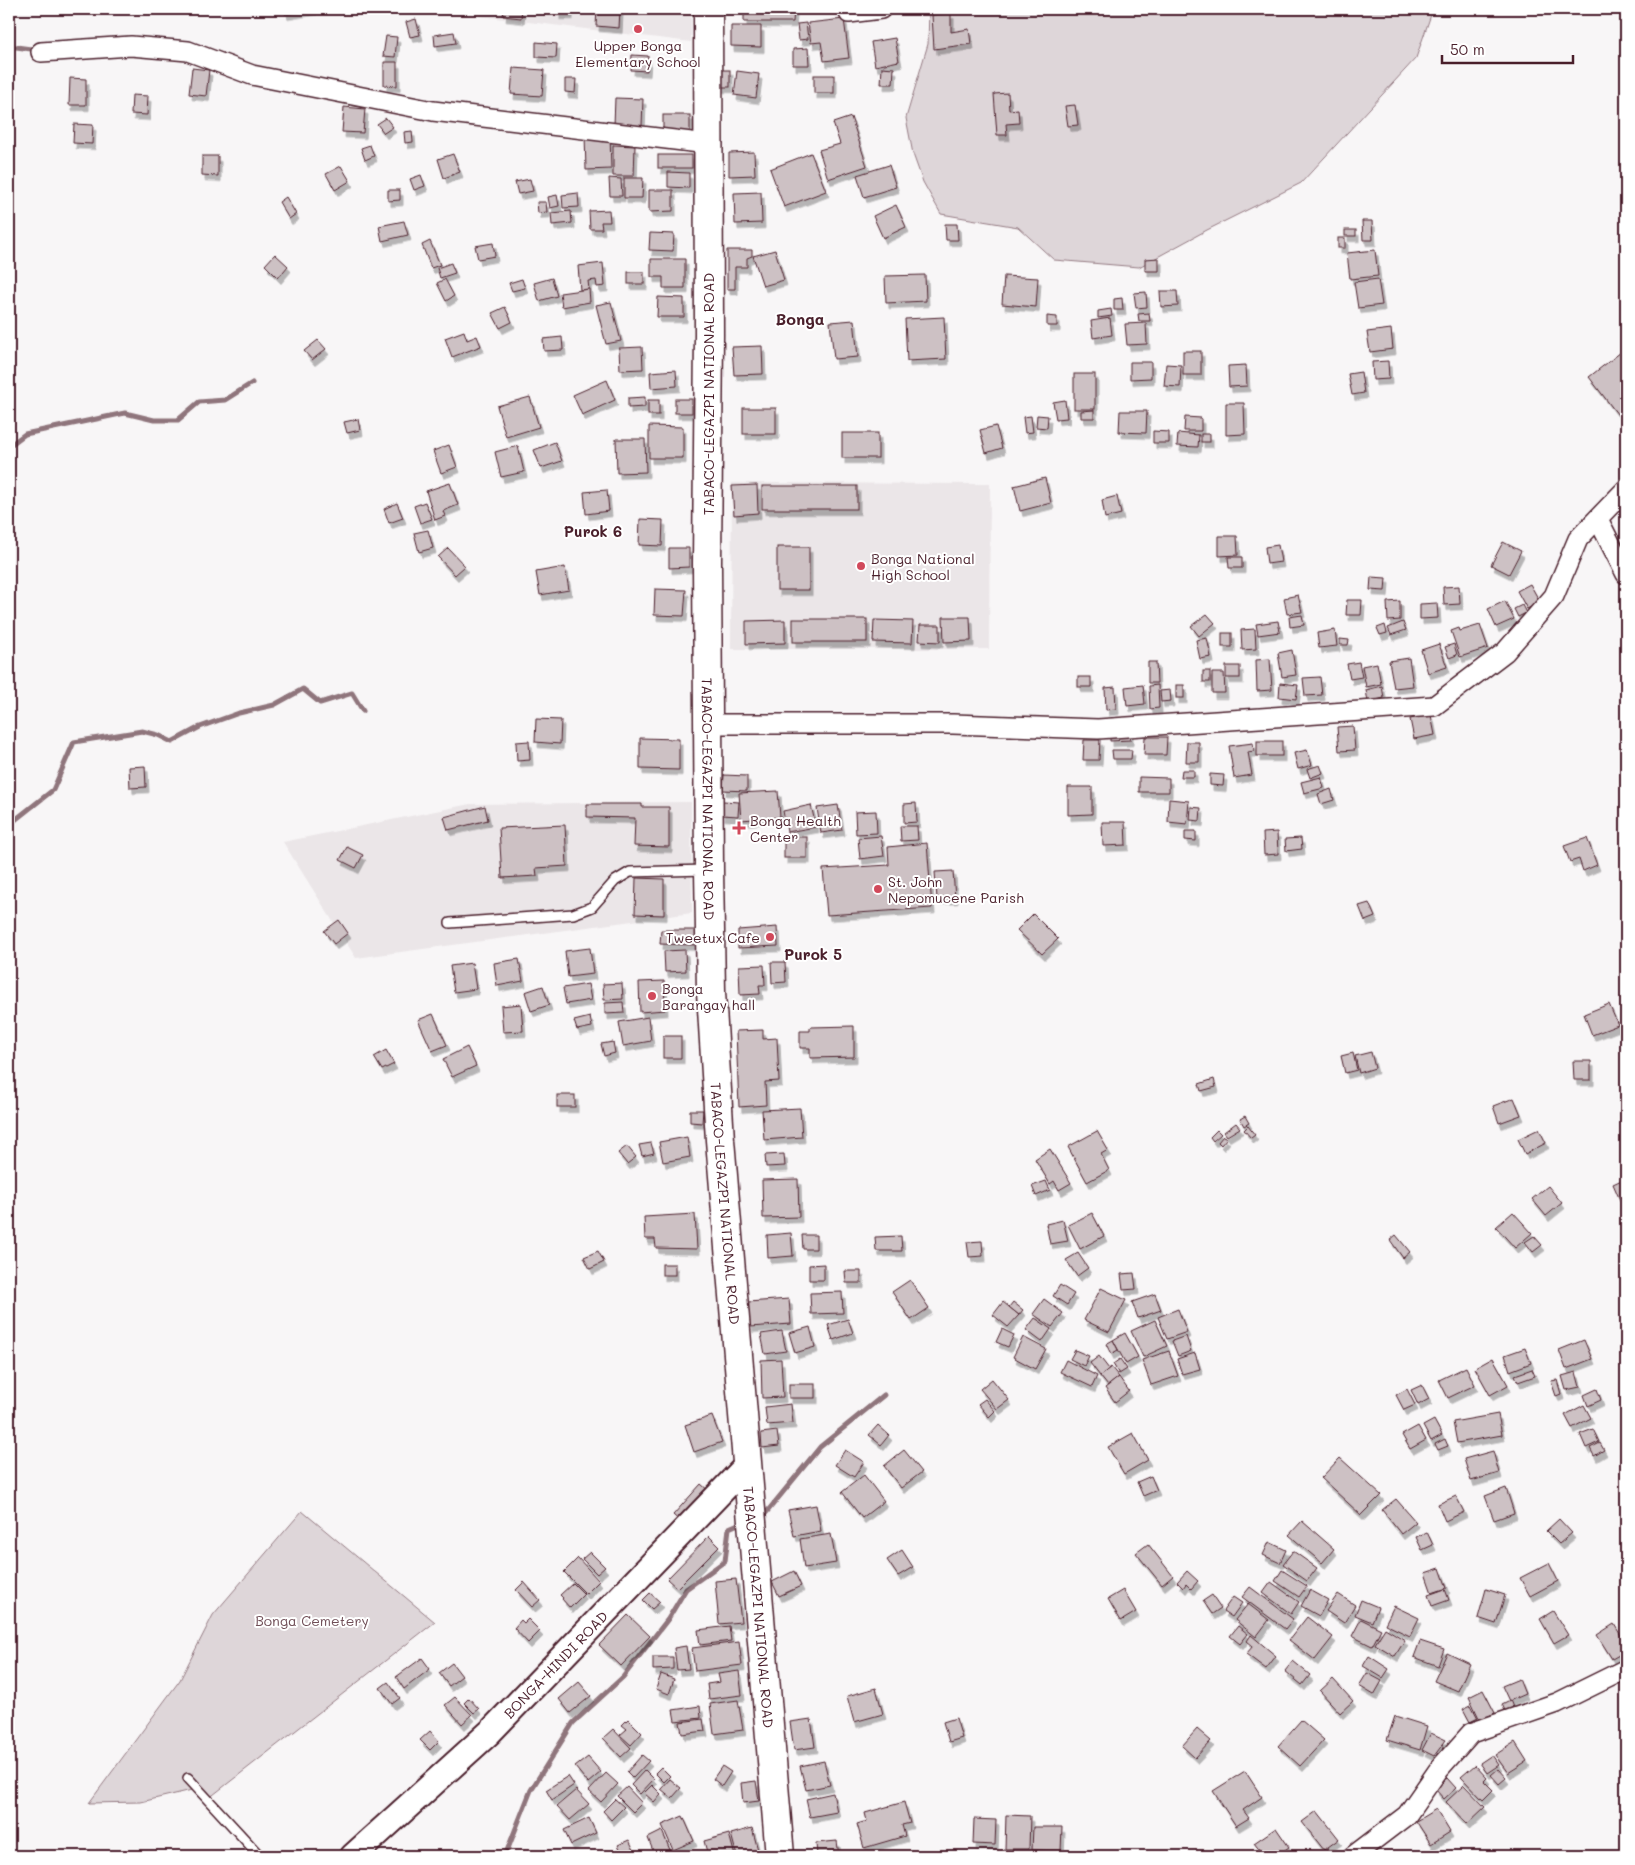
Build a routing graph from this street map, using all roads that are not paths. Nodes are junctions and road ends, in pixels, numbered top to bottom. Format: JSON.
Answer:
{"nodes":[{"id":1,"x":708,"y":9,"type":"edge"},
{"id":2,"x":848,"y":9,"type":"edge"},
{"id":3,"x":881,"y":9,"type":"edge"},
{"id":4,"x":41,"y":52,"type":"dead end"},
{"id":5,"x":708,"y":144,"type":"junction"},
{"id":6,"x":1626,"y":489,"type":"edge"},
{"id":7,"x":1598,"y":518,"type":"junction"},
{"id":8,"x":1626,"y":574,"type":"edge"},
{"id":9,"x":708,"y":724,"type":"junction"},
{"id":10,"x":708,"y":870,"type":"junction"},
{"id":11,"x":450,"y":922,"type":"dead end"},
{"id":12,"x":748,"y":1464,"type":"junction"},
{"id":13,"x":1626,"y":1669,"type":"edge"},
{"id":14,"x":188,"y":1778,"type":"dead end"},
{"id":15,"x":260,"y":1856,"type":"edge"},
{"id":16,"x":353,"y":1856,"type":"edge"},
{"id":17,"x":780,"y":1856,"type":"edge"},
{"id":18,"x":1353,"y":1856,"type":"edge"}],
"edges":[{"from":1,"to":5,"type":"main road","name":"TABACO-LEGAZPI NATIONAL ROAD"},
{"from":2,"to":3,"type":"street"},
{"from":4,"to":5,"type":"street"},
{"from":5,"to":9,"type":"main road","name":"TABACO-LEGAZPI NATIONAL ROAD"},
{"from":6,"to":7,"type":"street"},
{"from":7,"to":8,"type":"street"},
{"from":7,"to":9,"type":"street"},
{"from":9,"to":10,"type":"main road","name":"TABACO-LEGAZPI NATIONAL ROAD"},
{"from":10,"to":11,"type":"lane"},
{"from":10,"to":12,"type":"main road","name":"TABACO-LEGAZPI NATIONAL ROAD"},
{"from":12,"to":16,"type":"street","name":"BONGA-HINDI ROAD"},
{"from":12,"to":17,"type":"main road","name":"TABACO-LEGAZPI NATIONAL ROAD"},
{"from":13,"to":18,"type":"street"},
{"from":14,"to":15,"type":"lane"}]}
